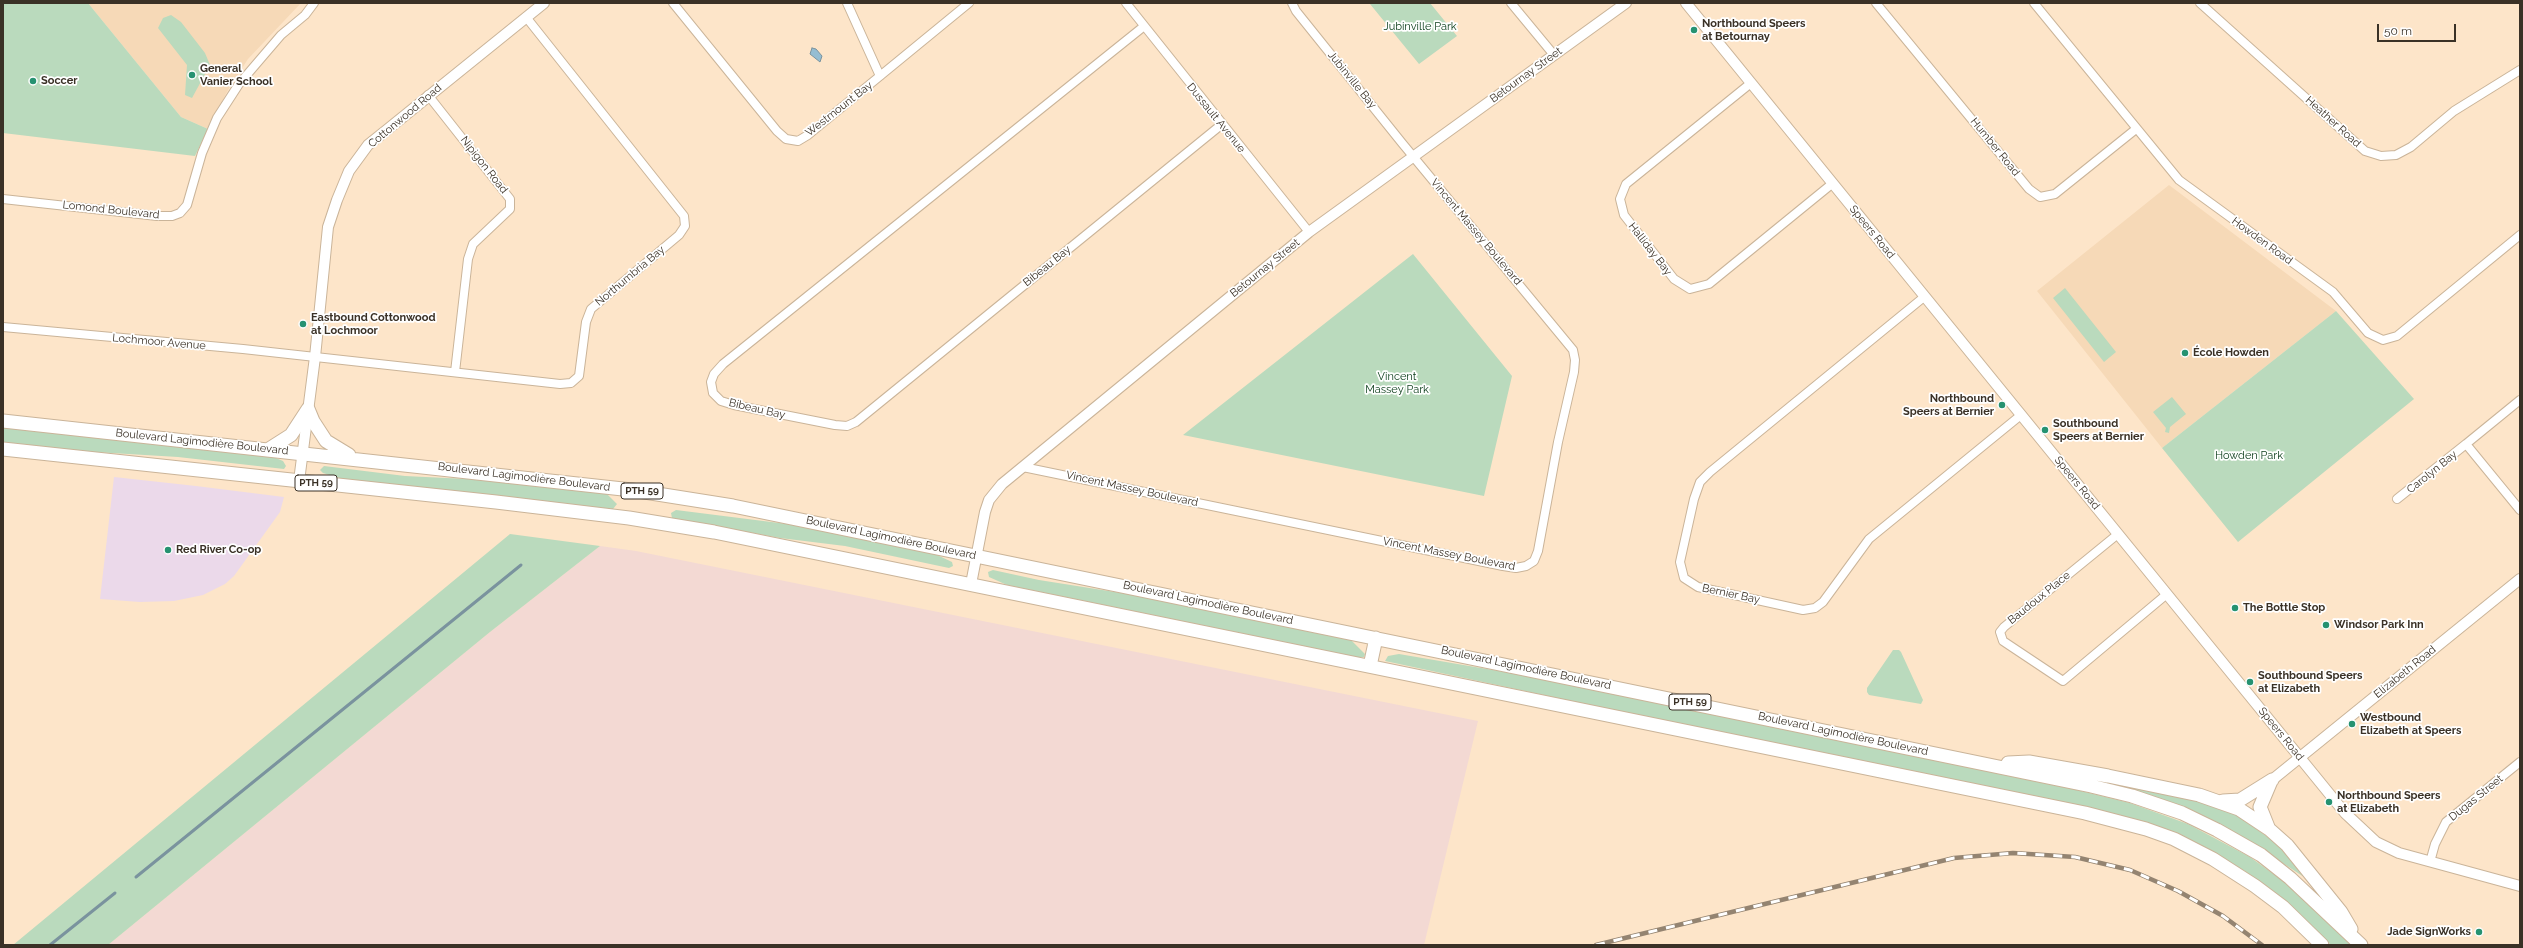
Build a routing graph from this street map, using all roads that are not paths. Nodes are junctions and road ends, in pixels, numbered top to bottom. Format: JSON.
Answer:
{"nodes":[{"id":1,"x":314,"y":3,"type":"edge"},
{"id":2,"x":544,"y":3,"type":"edge"},
{"id":3,"x":673,"y":3,"type":"edge"},
{"id":4,"x":847,"y":3,"type":"edge"},
{"id":5,"x":969,"y":3,"type":"edge"},
{"id":6,"x":1126,"y":3,"type":"edge"},
{"id":7,"x":1292,"y":3,"type":"edge"},
{"id":8,"x":1511,"y":3,"type":"edge"},
{"id":9,"x":1626,"y":3,"type":"edge"},
{"id":10,"x":1686,"y":3,"type":"edge"},
{"id":11,"x":1876,"y":3,"type":"edge"},
{"id":12,"x":2034,"y":3,"type":"edge"},
{"id":13,"x":2200,"y":3,"type":"edge"},
{"id":14,"x":526,"y":17,"type":"junction"},
{"id":15,"x":1143,"y":27,"type":"junction"},
{"id":16,"x":1554,"y":55,"type":"junction"},
{"id":17,"x":2520,"y":70,"type":"edge"},
{"id":18,"x":880,"y":76,"type":"junction"},
{"id":19,"x":1751,"y":83,"type":"junction"},
{"id":20,"x":428,"y":95,"type":"junction"},
{"id":21,"x":1221,"y":125,"type":"junction"},
{"id":22,"x":2136,"y":129,"type":"junction"},
{"id":23,"x":1413,"y":156,"type":"junction"},
{"id":24,"x":1833,"y":183,"type":"junction"},
{"id":25,"x":3,"y":199,"type":"edge"},
{"id":26,"x":1309,"y":232,"type":"junction"},
{"id":27,"x":2520,"y":235,"type":"edge"},
{"id":28,"x":1924,"y":297,"type":"junction"},
{"id":29,"x":3,"y":327,"type":"edge"},
{"id":30,"x":315,"y":357,"type":"junction"},
{"id":31,"x":455,"y":372,"type":"junction"},
{"id":32,"x":2520,"y":400,"type":"edge"},
{"id":33,"x":308,"y":409,"type":"junction"},
{"id":34,"x":2021,"y":415,"type":"junction"},
{"id":35,"x":3,"y":421,"type":"edge"},
{"id":36,"x":2466,"y":444,"type":"junction"},
{"id":37,"x":3,"y":449,"type":"edge"},
{"id":38,"x":269,"y":449,"type":"junction"},
{"id":39,"x":303,"y":453,"type":"junction"},
{"id":40,"x":354,"y":458,"type":"junction"},
{"id":41,"x":1023,"y":467,"type":"junction"},
{"id":42,"x":299,"y":481,"type":"junction"},
{"id":43,"x":2397,"y":500,"type":"dead end"},
{"id":44,"x":2520,"y":510,"type":"edge"},
{"id":45,"x":2118,"y":534,"type":"junction"},
{"id":46,"x":976,"y":555,"type":"junction"},
{"id":47,"x":2520,"y":579,"type":"edge"},
{"id":48,"x":971,"y":584,"type":"junction"},
{"id":49,"x":2167,"y":594,"type":"junction"},
{"id":50,"x":1376,"y":638,"type":"junction"},
{"id":51,"x":1370,"y":666,"type":"junction"},
{"id":52,"x":2300,"y":758,"type":"junction"},
{"id":53,"x":2520,"y":762,"type":"edge"},
{"id":54,"x":1988,"y":764,"type":"junction"},
{"id":55,"x":2272,"y":780,"type":"junction"},
{"id":56,"x":2218,"y":801,"type":"junction"},
{"id":57,"x":2269,"y":829,"type":"junction"},
{"id":58,"x":2430,"y":862,"type":"junction"},
{"id":59,"x":2520,"y":886,"type":"edge"},
{"id":60,"x":2360,"y":944,"type":"edge"},
{"id":61,"x":2322,"y":945,"type":"edge"}],
"edges":[{"from":1,"to":25,"type":"street","name":"Lomond Boulevard"},
{"from":2,"to":14,"type":"street","name":"Cottonwood Road"},
{"from":3,"to":18,"type":"street","name":"Westmount Bay"},
{"from":4,"to":18,"type":"street"},
{"from":5,"to":18,"type":"street","name":"Westmount Bay"},
{"from":6,"to":15,"type":"street","name":"Dussault Avenue"},
{"from":7,"to":23,"type":"street","name":"Jubinville Bay"},
{"from":8,"to":16,"type":"street"},
{"from":9,"to":16,"type":"street","name":"Betournay Street"},
{"from":10,"to":19,"type":"street","name":"Speers Road"},
{"from":11,"to":22,"type":"street","name":"Humber Road"},
{"from":12,"to":22,"type":"street","name":"Howden Road"},
{"from":13,"to":17,"type":"street","name":"Heather Road"},
{"from":14,"to":20,"type":"street","name":"Cottonwood Road"},
{"from":14,"to":31,"type":"street","name":"Northumbria Bay"},
{"from":15,"to":21,"type":"street","name":"Dussault Avenue"},
{"from":15,"to":21,"type":"street","name":"Bibeau Bay"},
{"from":16,"to":23,"type":"street","name":"Betournay Street"},
{"from":19,"to":24,"type":"street","name":"Speers Road"},
{"from":19,"to":24,"type":"street","name":"Halliday Bay"},
{"from":20,"to":30,"type":"street","name":"Cottonwood Road"},
{"from":20,"to":31,"type":"street","name":"Nipigon Road"},
{"from":21,"to":26,"type":"street","name":"Dussault Avenue"},
{"from":22,"to":27,"type":"street","name":"Howden Road"},
{"from":23,"to":26,"type":"street","name":"Betournay Street"},
{"from":23,"to":41,"type":"street","name":"Vincent Massey Boulevard"},
{"from":24,"to":28,"type":"street","name":"Speers Road"},
{"from":26,"to":41,"type":"street","name":"Betournay Street"},
{"from":28,"to":34,"type":"street","name":"Speers Road"},
{"from":28,"to":34,"type":"street","name":"Bernier Bay"},
{"from":29,"to":30,"type":"street","name":"Lochmoor Avenue"},
{"from":30,"to":31,"type":"street","name":"Northumbria Bay"},
{"from":30,"to":33,"type":"street","name":"Cottonwood Road"},
{"from":32,"to":36,"type":"street","name":"Carolyn Bay"},
{"from":33,"to":38,"type":"main road"},
{"from":33,"to":39,"type":"street","name":"Cottonwood Road"},
{"from":33,"to":40,"type":"main road"},
{"from":34,"to":45,"type":"street","name":"Speers Road"},
{"from":35,"to":38,"type":"main road","name":"Boulevard Lagimodière Boulevard","number":"PTH 59"},
{"from":36,"to":43,"type":"street","name":"Carolyn Bay"},
{"from":36,"to":44,"type":"street"},
{"from":37,"to":42,"type":"main road","number":"PTH 59"},
{"from":38,"to":39,"type":"main road","name":"Boulevard Lagimodière Boulevard","number":"PTH 59"},
{"from":39,"to":40,"type":"main road","name":"Boulevard Lagimodière Boulevard","number":"PTH 59"},
{"from":39,"to":42,"type":"street","name":"Cottonwood Road"},
{"from":40,"to":46,"type":"main road","name":"Boulevard Lagimodière Boulevard","number":"PTH 59"},
{"from":41,"to":46,"type":"street","name":"Betournay Street"},
{"from":42,"to":48,"type":"main road","number":"PTH 59"},
{"from":45,"to":49,"type":"street","name":"Speers Road"},
{"from":45,"to":49,"type":"street","name":"Baudoux Place"},
{"from":46,"to":48,"type":"street","name":"Betournay Street"},
{"from":46,"to":50,"type":"main road","name":"Boulevard Lagimodière Boulevard","number":"PTH 59"},
{"from":47,"to":52,"type":"street","name":"Elizabeth Road"},
{"from":48,"to":51,"type":"main road","number":"PTH 59"},
{"from":49,"to":52,"type":"street","name":"Speers Road"},
{"from":50,"to":51,"type":"main road"},
{"from":50,"to":54,"type":"main road","name":"Boulevard Lagimodière Boulevard","number":"PTH 59"},
{"from":51,"to":61,"type":"main road","number":"PTH 59"},
{"from":52,"to":55,"type":"street","name":"Elizabeth Road"},
{"from":52,"to":58,"type":"street","name":"Speers Road"},
{"from":53,"to":58,"type":"street","name":"Dugas Street"},
{"from":54,"to":56,"type":"main road"},
{"from":54,"to":60,"type":"main road","name":"Boulevard Lagimodière Boulevard","number":"PTH 59"},
{"from":55,"to":56,"type":"main road"},
{"from":55,"to":57,"type":"main road"},
{"from":56,"to":57,"type":"main road"},
{"from":57,"to":60,"type":"main road"},
{"from":58,"to":59,"type":"street","name":"Speers Road"}]}
